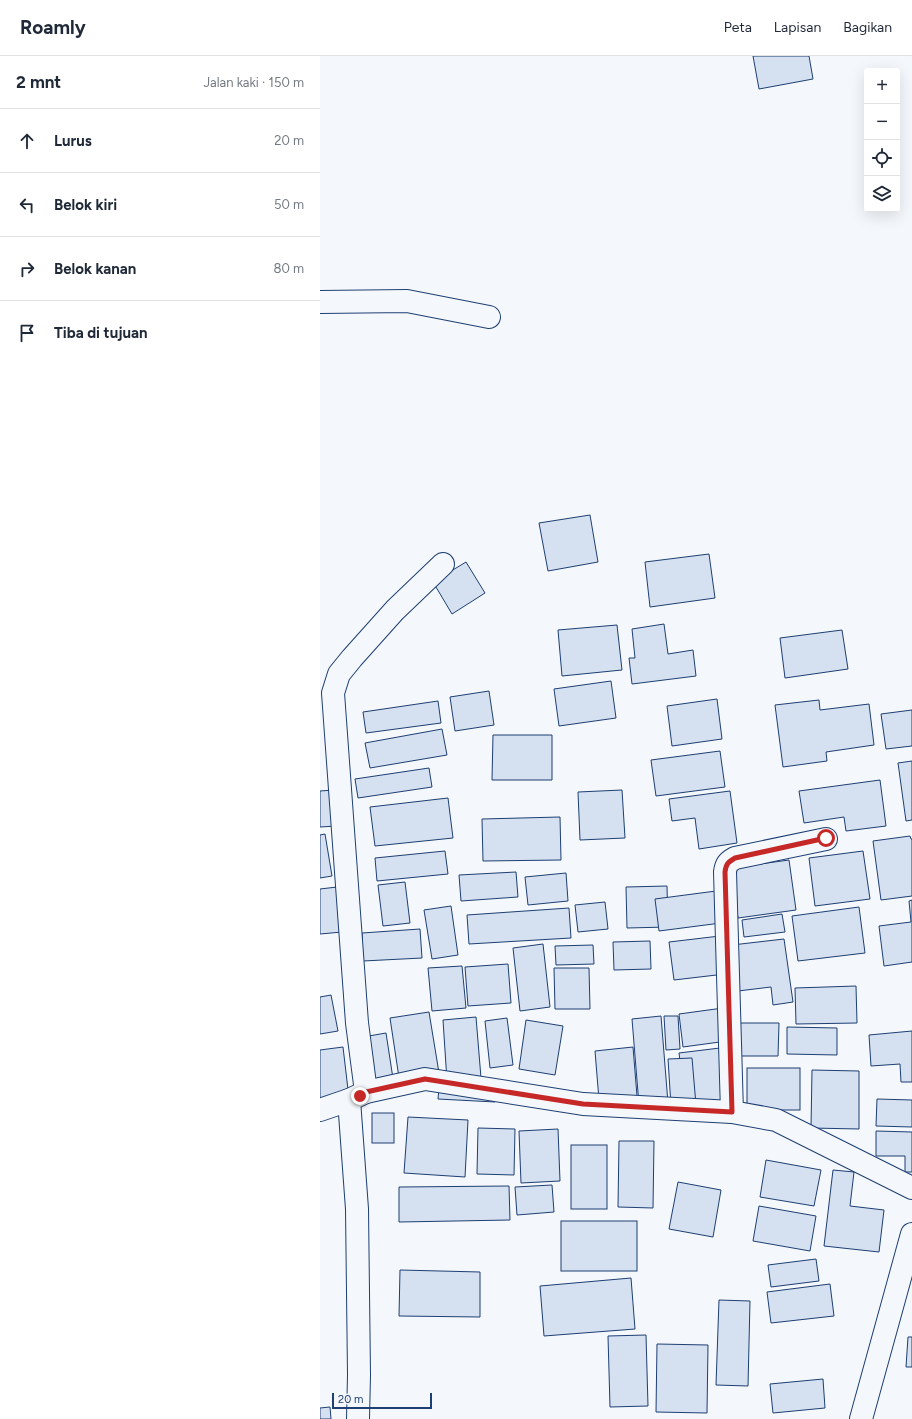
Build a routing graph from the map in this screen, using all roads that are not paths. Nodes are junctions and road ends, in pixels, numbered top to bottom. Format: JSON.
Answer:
{"nodes":[{"id":1,"x":320,"y":302,"type":"edge"},
{"id":2,"x":489,"y":317,"type":"dead end"},
{"id":3,"x":443,"y":564,"type":"dead end"},
{"id":4,"x":328,"y":763,"type":"edge"},
{"id":5,"x":826,"y":838,"type":"dead end"},
{"id":6,"x":357,"y":1096,"type":"junction"},
{"id":7,"x":320,"y":1110,"type":"edge"},
{"id":8,"x":732,"y":1112,"type":"junction"},
{"id":9,"x":912,"y":1188,"type":"edge"},
{"id":10,"x":912,"y":1234,"type":"edge"},
{"id":11,"x":358,"y":1419,"type":"edge"},
{"id":12,"x":861,"y":1419,"type":"edge"}],
"edges":[{"from":1,"to":2,"type":"street"},
{"from":3,"to":4,"type":"street"},
{"from":4,"to":6,"type":"street"},
{"from":5,"to":8,"type":"street"},
{"from":6,"to":7,"type":"street"},
{"from":6,"to":8,"type":"street"},
{"from":6,"to":11,"type":"street"},
{"from":8,"to":9,"type":"street"},
{"from":10,"to":12,"type":"street"}]}
